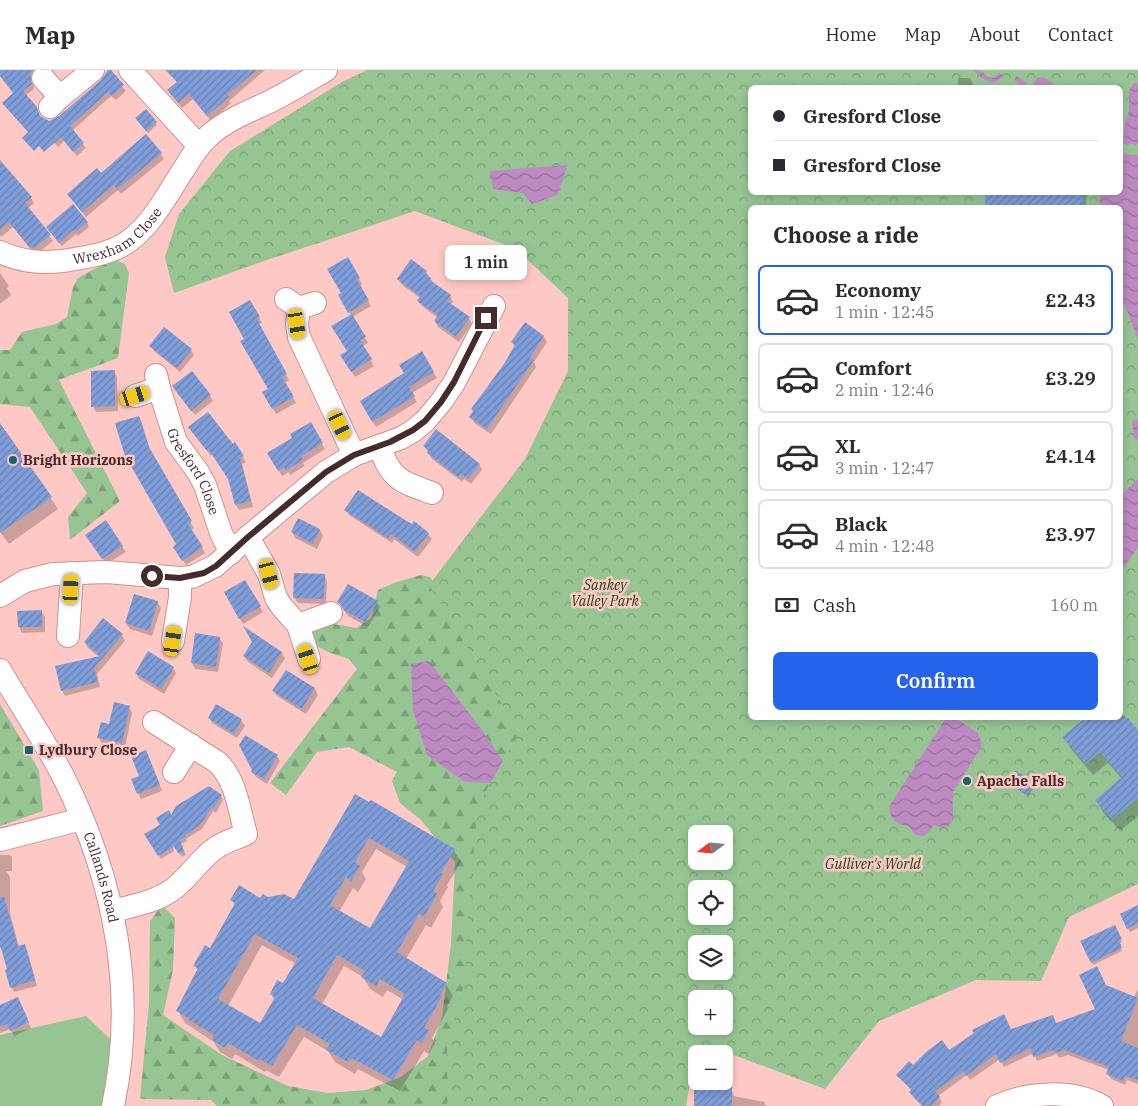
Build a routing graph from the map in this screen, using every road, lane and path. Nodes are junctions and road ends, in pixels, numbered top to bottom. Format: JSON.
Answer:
{"nodes":[{"id":1,"x":92,"y":70,"type":"edge"},
{"id":2,"x":130,"y":70,"type":"edge"},
{"id":3,"x":326,"y":70,"type":"edge"},
{"id":4,"x":43,"y":78,"type":"dead end"},
{"id":5,"x":199,"y":146,"type":"junction"},
{"id":6,"x":0,"y":252,"type":"edge"},
{"id":7,"x":496,"y":300,"type":"dead end"},
{"id":8,"x":300,"y":303,"type":"dead end"},
{"id":9,"x":135,"y":396,"type":"dead end"},
{"id":10,"x":380,"y":447,"type":"junction"},
{"id":11,"x":354,"y":455,"type":"junction"},
{"id":12,"x":432,"y":493,"type":"dead end"},
{"id":13,"x":248,"y":537,"type":"junction"},
{"id":14,"x":231,"y":553,"type":"junction"},
{"id":15,"x":72,"y":573,"type":"junction"},
{"id":16,"x":180,"y":578,"type":"junction"},
{"id":17,"x":0,"y":596,"type":"edge"},
{"id":18,"x":331,"y":613,"type":"dead end"},
{"id":19,"x":298,"y":625,"type":"junction"},
{"id":20,"x":68,"y":636,"type":"dead end"},
{"id":21,"x":173,"y":641,"type":"dead end"},
{"id":22,"x":308,"y":659,"type":"dead end"},
{"id":23,"x":0,"y":670,"type":"edge"},
{"id":24,"x":154,"y":722,"type":"dead end"},
{"id":25,"x":191,"y":745,"type":"junction"},
{"id":26,"x":174,"y":772,"type":"dead end"},
{"id":27,"x":82,"y":819,"type":"junction"},
{"id":28,"x":0,"y":840,"type":"edge"},
{"id":29,"x":113,"y":912,"type":"junction"},
{"id":30,"x":113,"y":1106,"type":"edge"},
{"id":31,"x":997,"y":1106,"type":"edge"},
{"id":32,"x":1102,"y":1106,"type":"edge"}],
"edges":[{"from":1,"to":4,"type":"street"},
{"from":2,"to":5,"type":"street"},
{"from":3,"to":5,"type":"street","name":"Wrexham Close"},
{"from":5,"to":6,"type":"street","name":"Wrexham Close"},
{"from":7,"to":10,"type":"street"},
{"from":8,"to":11,"type":"street"},
{"from":9,"to":14,"type":"street","name":"Gresford Close"},
{"from":10,"to":11,"type":"street"},
{"from":10,"to":12,"type":"street"},
{"from":11,"to":13,"type":"street"},
{"from":13,"to":14,"type":"street"},
{"from":13,"to":19,"type":"street"},
{"from":14,"to":16,"type":"street"},
{"from":15,"to":16,"type":"street"},
{"from":15,"to":17,"type":"street"},
{"from":15,"to":20,"type":"street"},
{"from":16,"to":21,"type":"street"},
{"from":18,"to":19,"type":"street"},
{"from":19,"to":22,"type":"street"},
{"from":23,"to":27,"type":"street","name":"Callands Road"},
{"from":24,"to":25,"type":"street"},
{"from":25,"to":26,"type":"street"},
{"from":25,"to":29,"type":"street"},
{"from":27,"to":28,"type":"street"},
{"from":27,"to":29,"type":"street","name":"Callands Road"},
{"from":29,"to":30,"type":"street","name":"Callands Road"},
{"from":31,"to":32,"type":"street"}]}
